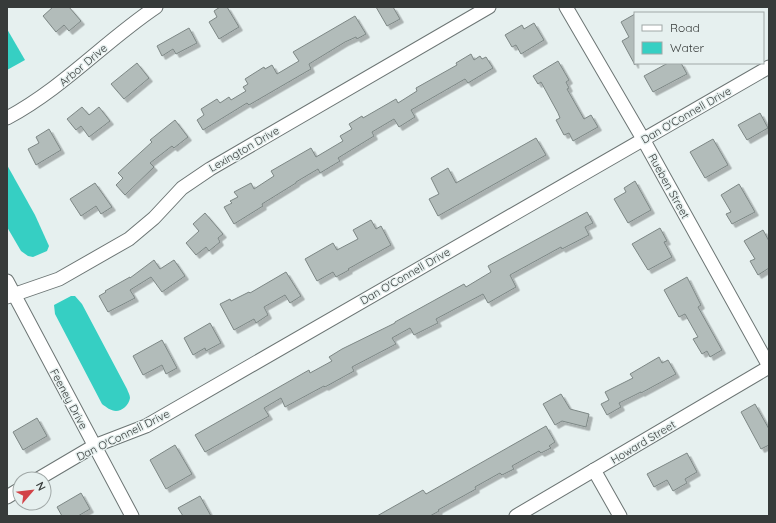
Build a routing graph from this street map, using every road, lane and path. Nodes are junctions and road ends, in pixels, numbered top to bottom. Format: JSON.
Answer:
{"nodes":[{"id":1,"x":156,"y":7,"type":"edge"},
{"id":2,"x":489,"y":7,"type":"edge"},
{"id":3,"x":566,"y":7,"type":"edge"},
{"id":4,"x":769,"y":67,"type":"edge"},
{"id":5,"x":7,"y":118,"type":"edge"},
{"id":6,"x":642,"y":139,"type":"junction"},
{"id":7,"x":7,"y":281,"type":"edge"},
{"id":8,"x":11,"y":296,"type":"edge"},
{"id":9,"x":769,"y":366,"type":"edge"},
{"id":10,"x":94,"y":446,"type":"junction"},
{"id":11,"x":594,"y":470,"type":"junction"},
{"id":12,"x":52,"y":471,"type":"edge"},
{"id":13,"x":132,"y":516,"type":"edge"},
{"id":14,"x":516,"y":516,"type":"edge"},
{"id":15,"x":620,"y":516,"type":"edge"}],
"edges":[{"from":1,"to":5,"type":"street","name":"Arbor Drive"},
{"from":2,"to":8,"type":"street","name":"Lexington Drive"},
{"from":3,"to":6,"type":"street","name":"Rueben Street"},
{"from":4,"to":6,"type":"street","name":"Dan O'Connell Drive"},
{"from":6,"to":9,"type":"street","name":"Rueben Street"},
{"from":6,"to":10,"type":"street","name":"Dan O'Connell Drive"},
{"from":7,"to":8,"type":"street","name":"Feeney Drive"},
{"from":8,"to":10,"type":"street","name":"Feeney Drive"},
{"from":9,"to":11,"type":"street","name":"Howard Street"},
{"from":10,"to":12,"type":"street","name":"Dan O'Connell Drive"},
{"from":10,"to":13,"type":"street","name":"Feeney Drive"},
{"from":11,"to":14,"type":"street","name":"Howard Street"},
{"from":11,"to":15,"type":"street"}]}
